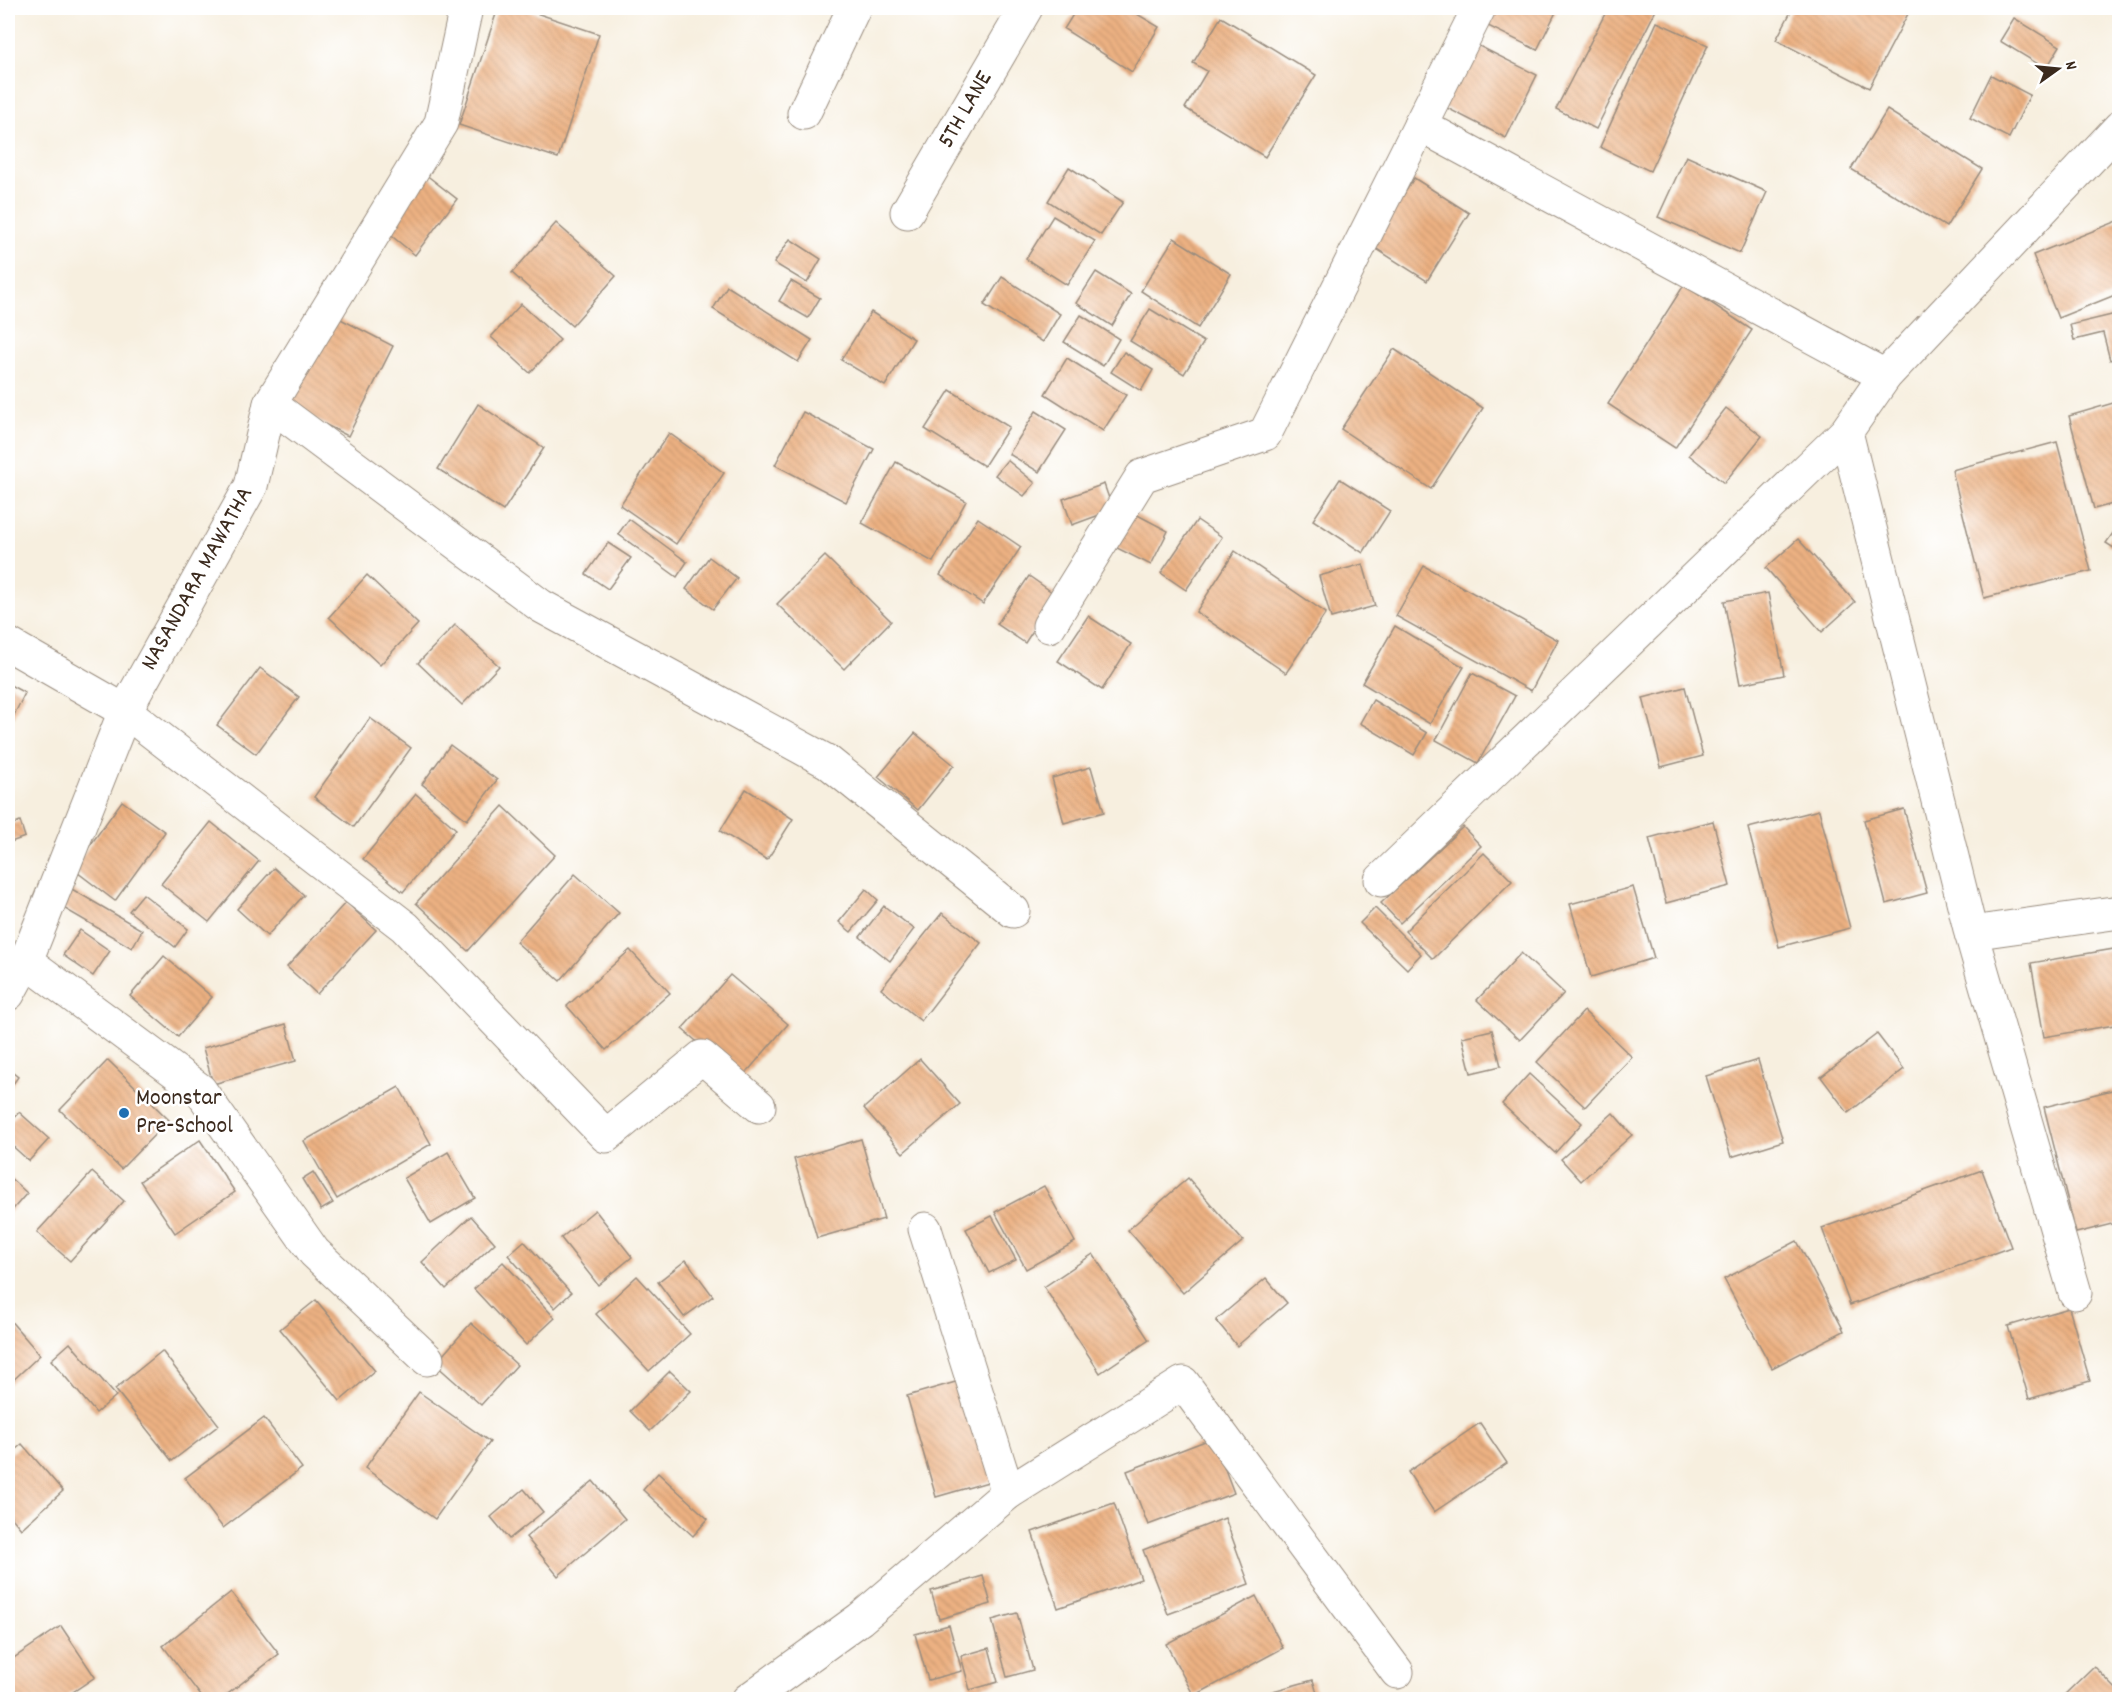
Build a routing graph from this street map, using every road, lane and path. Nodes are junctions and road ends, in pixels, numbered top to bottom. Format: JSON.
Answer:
{"nodes":[{"id":1,"x":466,"y":8,"type":"edge"},
{"id":2,"x":855,"y":8,"type":"edge"},
{"id":3,"x":1026,"y":8,"type":"edge"},
{"id":4,"x":1479,"y":8,"type":"edge"},
{"id":5,"x":804,"y":113,"type":"dead end"},
{"id":6,"x":1420,"y":125,"type":"junction"},
{"id":7,"x":2120,"y":127,"type":"edge"},
{"id":8,"x":907,"y":212,"type":"dead end"},
{"id":9,"x":1885,"y":376,"type":"junction"},
{"id":10,"x":270,"y":404,"type":"junction"},
{"id":11,"x":1846,"y":432,"type":"junction"},
{"id":12,"x":1049,"y":626,"type":"dead end"},
{"id":13,"x":8,"y":644,"type":"edge"},
{"id":14,"x":125,"y":711,"type":"junction"},
{"id":15,"x":1381,"y":880,"type":"dead end"},
{"id":16,"x":1012,"y":910,"type":"dead end"},
{"id":17,"x":2120,"y":912,"type":"edge"},
{"id":18,"x":1971,"y":933,"type":"junction"},
{"id":19,"x":26,"y":961,"type":"junction"},
{"id":20,"x":8,"y":994,"type":"edge"},
{"id":21,"x":759,"y":1106,"type":"dead end"},
{"id":22,"x":925,"y":1229,"type":"dead end"},
{"id":23,"x":2075,"y":1293,"type":"dead end"},
{"id":24,"x":427,"y":1359,"type":"dead end"},
{"id":25,"x":1008,"y":1493,"type":"junction"},
{"id":26,"x":1396,"y":1671,"type":"dead end"},
{"id":27,"x":748,"y":1700,"type":"edge"}],
"edges":[{"from":1,"to":10,"type":"street","name":"NASANDARA MAWATHA"},
{"from":2,"to":5,"type":"street"},
{"from":3,"to":8,"type":"street","name":"5TH LANE"},
{"from":4,"to":6,"type":"street"},
{"from":6,"to":9,"type":"street"},
{"from":6,"to":12,"type":"street"},
{"from":7,"to":9,"type":"street"},
{"from":9,"to":11,"type":"street"},
{"from":10,"to":14,"type":"street","name":"NASANDARA MAWATHA"},
{"from":10,"to":16,"type":"street"},
{"from":11,"to":15,"type":"street"},
{"from":11,"to":18,"type":"street"},
{"from":13,"to":14,"type":"street"},
{"from":14,"to":19,"type":"street","name":"NASANDARA MAWATHA"},
{"from":14,"to":21,"type":"street"},
{"from":17,"to":18,"type":"street"},
{"from":18,"to":23,"type":"street"},
{"from":19,"to":20,"type":"street","name":"NASANDARA MAWATHA"},
{"from":19,"to":24,"type":"street"},
{"from":22,"to":25,"type":"street"},
{"from":25,"to":26,"type":"street"},
{"from":25,"to":27,"type":"street"}]}
